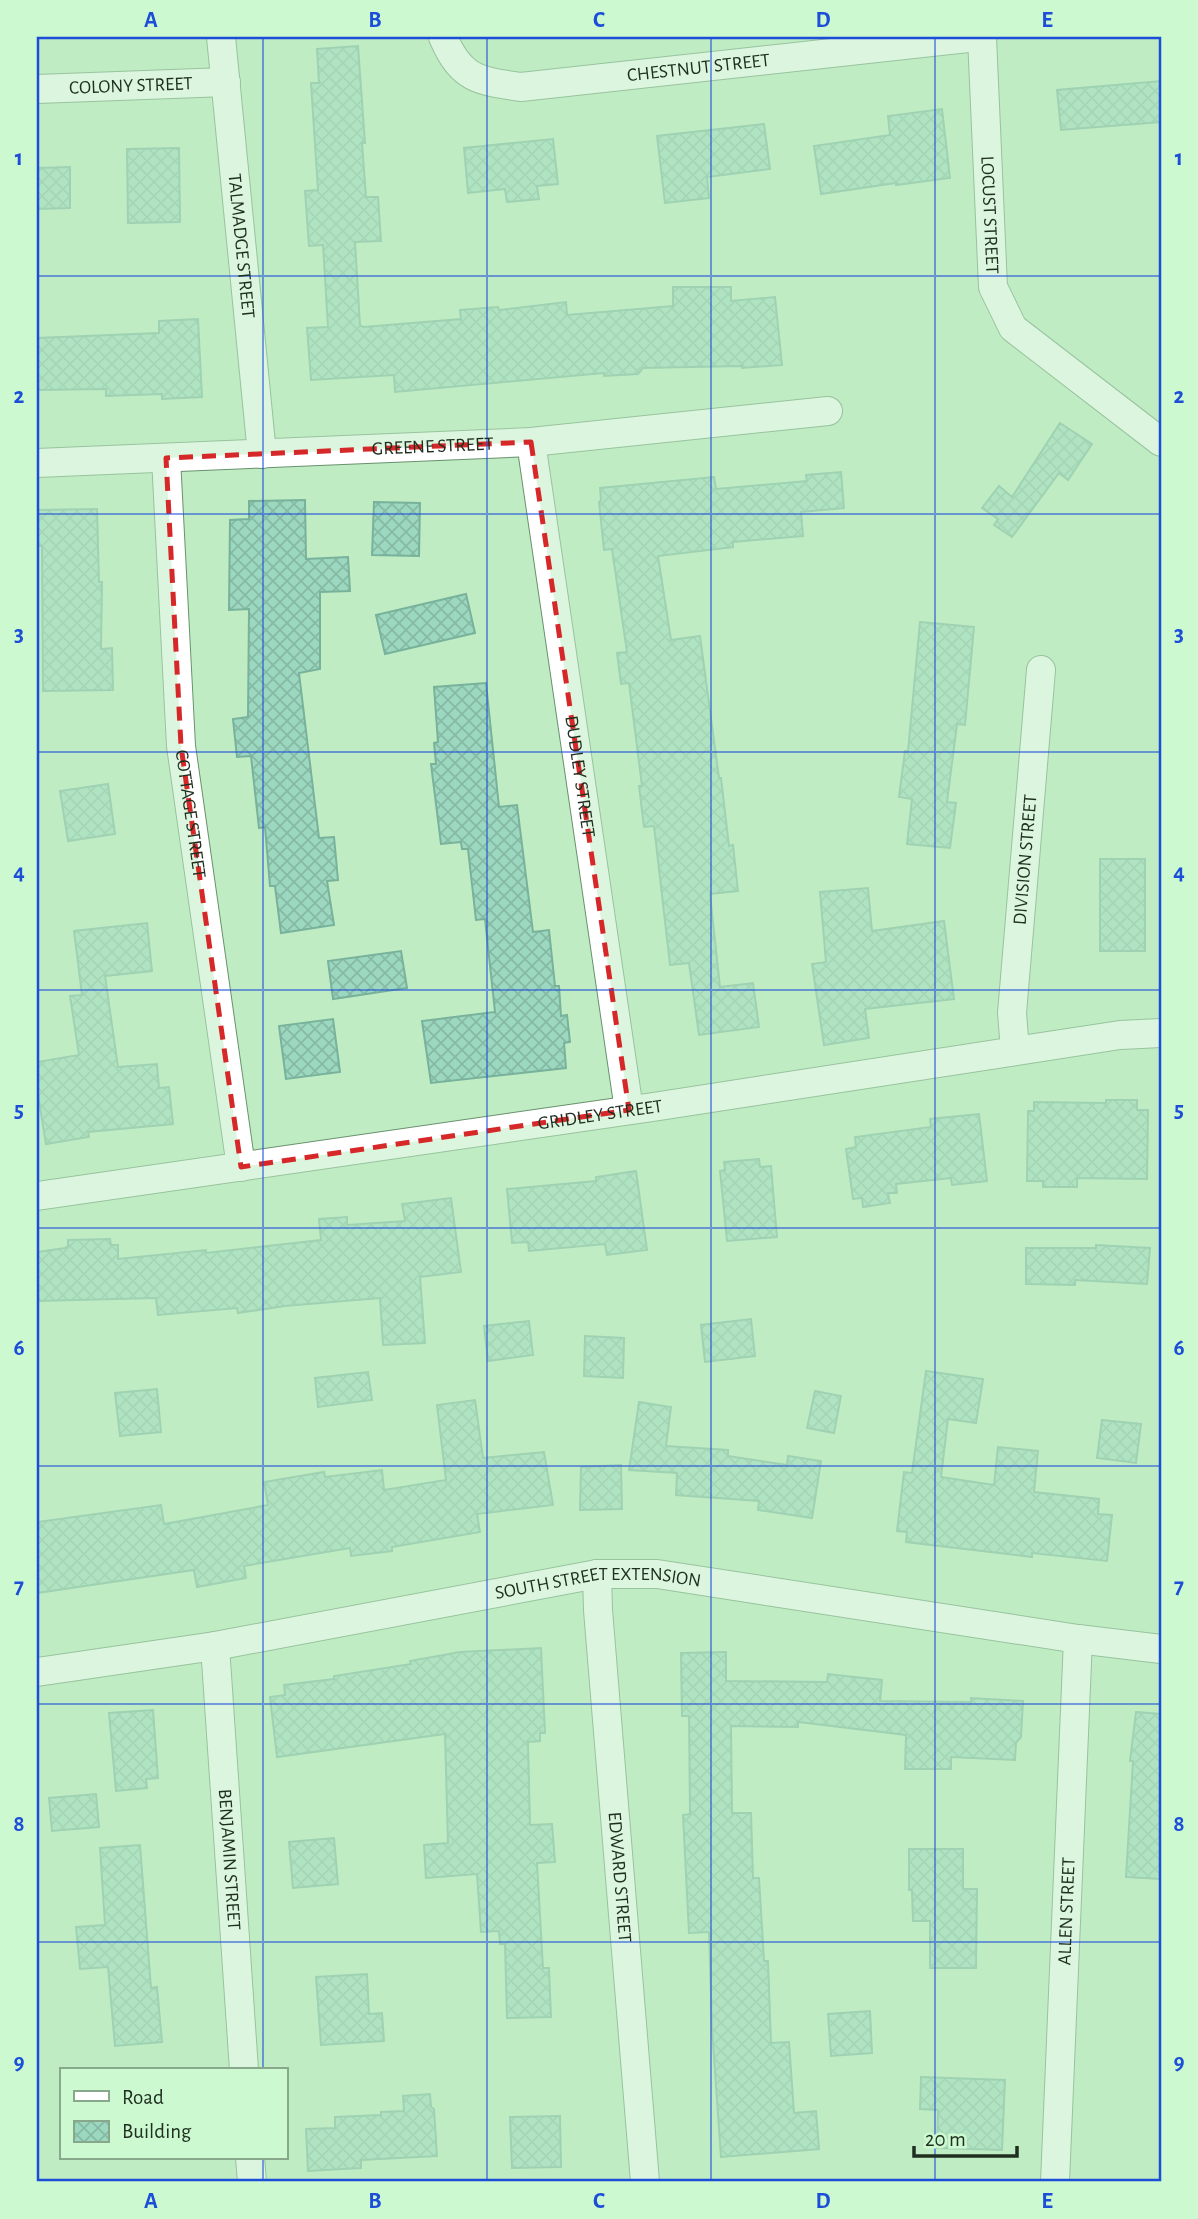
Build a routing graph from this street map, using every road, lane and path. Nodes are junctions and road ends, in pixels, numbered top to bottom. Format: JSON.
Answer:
{"nodes":[{"id":1,"x":221,"y":37,"type":"edge"},
{"id":2,"x":443,"y":37,"type":"edge"},
{"id":3,"x":979,"y":37,"type":"edge"},
{"id":4,"x":226,"y":82,"type":"junction"},
{"id":5,"x":37,"y":89,"type":"edge"},
{"id":6,"x":828,"y":411,"type":"dead end"},
{"id":7,"x":531,"y":442,"type":"junction"},
{"id":8,"x":1161,"y":442,"type":"edge"},
{"id":9,"x":262,"y":454,"type":"junction"},
{"id":10,"x":166,"y":458,"type":"junction"},
{"id":11,"x":37,"y":463,"type":"edge"},
{"id":12,"x":1041,"y":670,"type":"dead end"},
{"id":13,"x":1161,"y":1033,"type":"edge"},
{"id":14,"x":1015,"y":1050,"type":"junction"},
{"id":15,"x":629,"y":1110,"type":"junction"},
{"id":16,"x":241,"y":1167,"type":"junction"},
{"id":17,"x":37,"y":1196,"type":"edge"},
{"id":18,"x":597,"y":1574,"type":"junction"},
{"id":19,"x":1079,"y":1639,"type":"junction"},
{"id":20,"x":215,"y":1646,"type":"junction"},
{"id":21,"x":1161,"y":1649,"type":"edge"},
{"id":22,"x":37,"y":1672,"type":"edge"},
{"id":23,"x":244,"y":2068,"type":"edge"},
{"id":24,"x":250,"y":2160,"type":"edge"},
{"id":25,"x":251,"y":2182,"type":"edge"},
{"id":26,"x":645,"y":2182,"type":"edge"},
{"id":27,"x":1055,"y":2182,"type":"edge"}],
"edges":[{"from":1,"to":4,"type":"street","name":"TALMADGE STREET"},
{"from":2,"to":3,"type":"street","name":"CHESTNUT STREET"},
{"from":3,"to":8,"type":"street","name":"LOCUST STREET"},
{"from":4,"to":5,"type":"street","name":"COLONY STREET"},
{"from":4,"to":9,"type":"street","name":"TALMADGE STREET"},
{"from":6,"to":7,"type":"street","name":"GREENE STREET"},
{"from":7,"to":9,"type":"street","name":"GREENE STREET"},
{"from":7,"to":15,"type":"street","name":"DUDLEY STREET"},
{"from":9,"to":10,"type":"street","name":"GREENE STREET"},
{"from":10,"to":11,"type":"street","name":"GREENE STREET"},
{"from":10,"to":16,"type":"street","name":"COTTAGE STREET"},
{"from":12,"to":14,"type":"street","name":"DIVISION STREET"},
{"from":13,"to":14,"type":"street","name":"GRIDLEY STREET"},
{"from":14,"to":15,"type":"street","name":"GRIDLEY STREET"},
{"from":15,"to":16,"type":"street","name":"GRIDLEY STREET"},
{"from":16,"to":17,"type":"street","name":"GRIDLEY STREET"},
{"from":18,"to":19,"type":"street","name":"SOUTH STREET EXTENSION"},
{"from":18,"to":20,"type":"street","name":"SOUTH STREET EXTENSION"},
{"from":18,"to":26,"type":"street","name":"EDWARD STREET"},
{"from":19,"to":21,"type":"street","name":"SOUTH STREET EXTENSION"},
{"from":19,"to":27,"type":"street","name":"ALLEN STREET"},
{"from":20,"to":22,"type":"street","name":"SOUTH STREET EXTENSION"},
{"from":20,"to":23,"type":"street","name":"BENJAMIN STREET"},
{"from":24,"to":25,"type":"street"}]}
